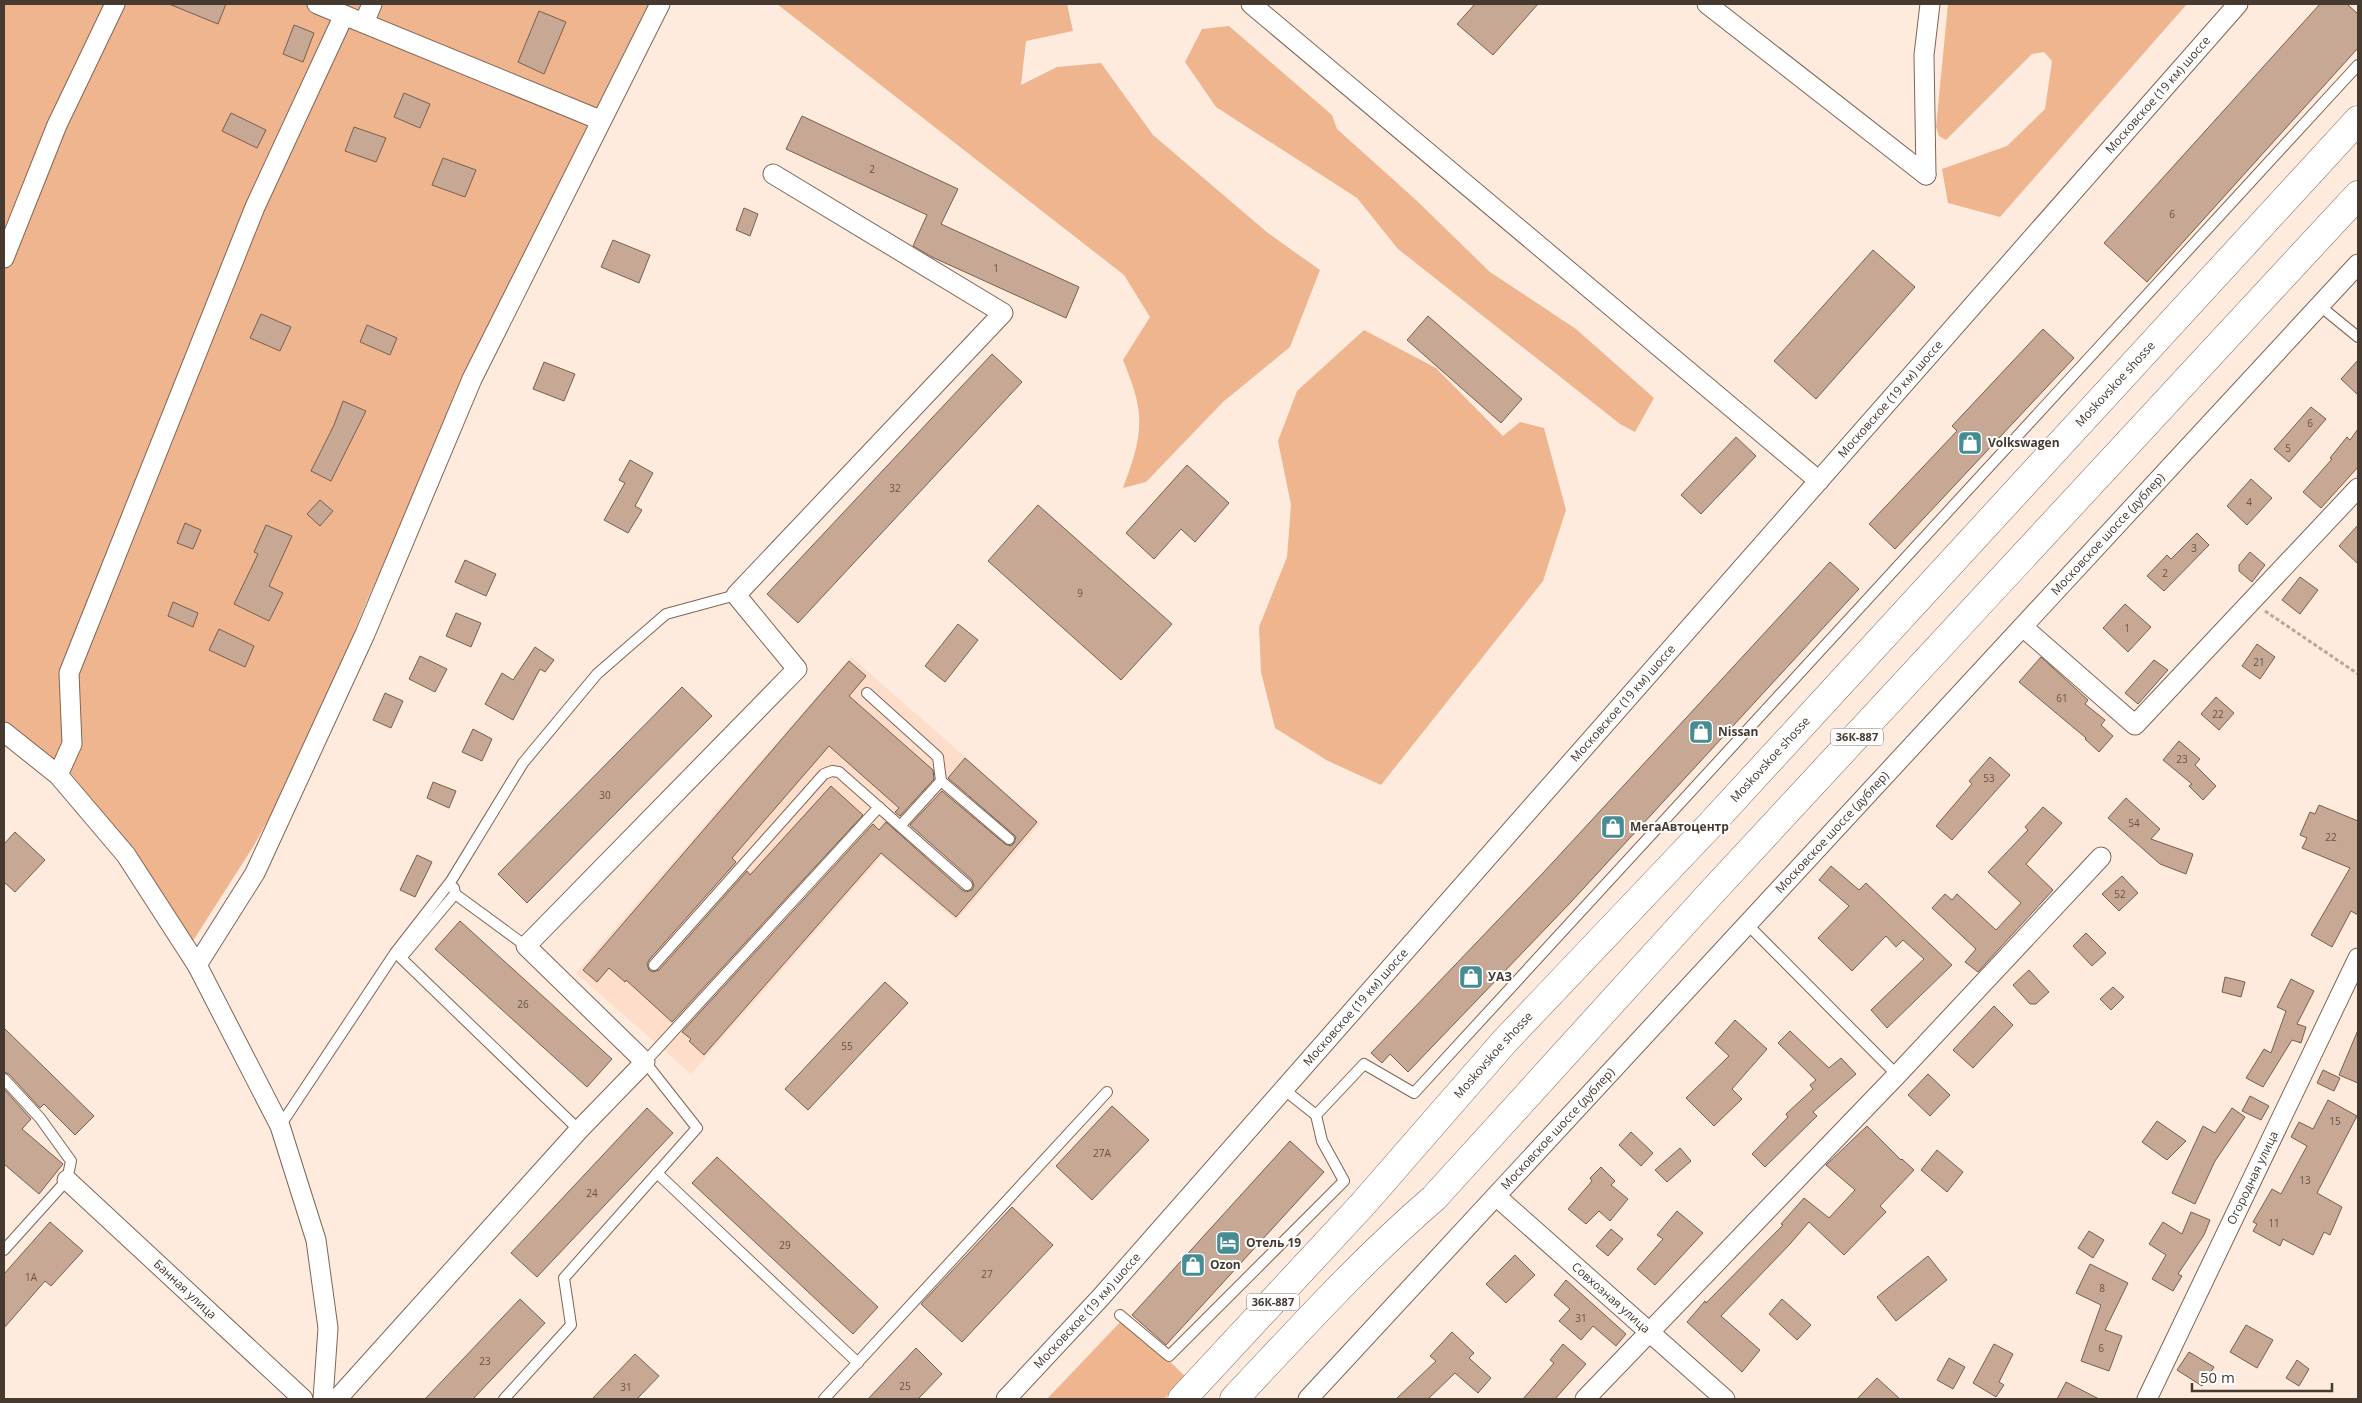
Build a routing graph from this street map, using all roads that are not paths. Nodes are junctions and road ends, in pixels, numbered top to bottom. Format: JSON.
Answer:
{"nodes":[{"id":1,"x":115,"y":4,"type":"edge"},
{"id":2,"x":317,"y":4,"type":"edge"},
{"id":3,"x":372,"y":4,"type":"edge"},
{"id":4,"x":660,"y":4,"type":"edge"},
{"id":5,"x":1251,"y":4,"type":"edge"},
{"id":6,"x":1707,"y":4,"type":"edge"},
{"id":7,"x":1930,"y":4,"type":"edge"},
{"id":8,"x":2238,"y":4,"type":"edge"},
{"id":9,"x":344,"y":15,"type":"junction"},
{"id":10,"x":364,"y":23,"type":"junction"},
{"id":11,"x":2358,"y":65,"type":"edge"},
{"id":12,"x":600,"y":120,"type":"junction"},
{"id":13,"x":2358,"y":120,"type":"edge"},
{"id":14,"x":773,"y":174,"type":"dead end"},
{"id":15,"x":2358,"y":195,"type":"edge"},
{"id":16,"x":4,"y":258,"type":"edge"},
{"id":17,"x":2358,"y":264,"type":"edge"},
{"id":18,"x":2320,"y":306,"type":"junction"},
{"id":19,"x":2358,"y":337,"type":"edge"},
{"id":20,"x":1820,"y":481,"type":"junction"},
{"id":21,"x":2358,"y":488,"type":"edge"},
{"id":22,"x":736,"y":595,"type":"junction"},
{"id":23,"x":2023,"y":626,"type":"junction"},
{"id":24,"x":867,"y":693,"type":"dead end"},
{"id":25,"x":4,"y":732,"type":"edge"},
{"id":26,"x":58,"y":775,"type":"junction"},
{"id":27,"x":941,"y":781,"type":"junction"},
{"id":28,"x":879,"y":807,"type":"junction"},
{"id":29,"x":901,"y":825,"type":"junction"},
{"id":30,"x":1009,"y":840,"type":"dead end"},
{"id":31,"x":2101,"y":857,"type":"dead end"},
{"id":32,"x":451,"y":881,"type":"junction"},
{"id":33,"x":966,"y":885,"type":"dead end"},
{"id":34,"x":455,"y":894,"type":"junction"},
{"id":35,"x":1747,"y":924,"type":"junction"},
{"id":36,"x":526,"y":946,"type":"junction"},
{"id":37,"x":398,"y":956,"type":"junction"},
{"id":38,"x":2358,"y":958,"type":"edge"},
{"id":39,"x":196,"y":965,"type":"junction"},
{"id":40,"x":654,"y":965,"type":"dead end"},
{"id":41,"x":645,"y":1062,"type":"junction"},
{"id":42,"x":1897,"y":1075,"type":"junction"},
{"id":43,"x":4,"y":1079,"type":"edge"},
{"id":44,"x":1282,"y":1088,"type":"junction"},
{"id":45,"x":1107,"y":1092,"type":"dead end"},
{"id":46,"x":1316,"y":1115,"type":"junction"},
{"id":47,"x":280,"y":1126,"type":"junction"},
{"id":48,"x":579,"y":1130,"type":"junction"},
{"id":49,"x":657,"y":1173,"type":"junction"},
{"id":50,"x":67,"y":1180,"type":"junction"},
{"id":51,"x":1497,"y":1197,"type":"junction"},
{"id":52,"x":1363,"y":1204,"type":"junction"},
{"id":53,"x":1394,"y":1232,"type":"junction"},
{"id":54,"x":4,"y":1250,"type":"edge"},
{"id":55,"x":1320,"y":1251,"type":"junction"},
{"id":56,"x":1352,"y":1275,"type":"junction"},
{"id":57,"x":1120,"y":1315,"type":"dead end"},
{"id":58,"x":1648,"y":1332,"type":"junction"},
{"id":59,"x":858,"y":1363,"type":"junction"},
{"id":60,"x":303,"y":1399,"type":"edge"},
{"id":61,"x":323,"y":1399,"type":"edge"},
{"id":62,"x":337,"y":1399,"type":"edge"},
{"id":63,"x":504,"y":1399,"type":"edge"},
{"id":64,"x":824,"y":1399,"type":"edge"},
{"id":65,"x":1006,"y":1399,"type":"edge"},
{"id":66,"x":1182,"y":1399,"type":"edge"},
{"id":67,"x":1234,"y":1399,"type":"edge"},
{"id":68,"x":1308,"y":1399,"type":"edge"},
{"id":69,"x":1585,"y":1399,"type":"edge"},
{"id":70,"x":1725,"y":1399,"type":"edge"},
{"id":71,"x":2146,"y":1399,"type":"edge"}],
"edges":[{"from":1,"to":16,"type":"street"},
{"from":2,"to":9,"type":"street"},
{"from":3,"to":10,"type":"street"},
{"from":4,"to":12,"type":"street"},
{"from":5,"to":20,"type":"street"},
{"from":6,"to":7,"type":"street"},
{"from":8,"to":20,"type":"street","name":"Московское (19 км) шоссе"},
{"from":9,"to":10,"type":"street"},
{"from":9,"to":26,"type":"street"},
{"from":10,"to":12,"type":"street"},
{"from":11,"to":46,"type":"lane"},
{"from":12,"to":39,"type":"street"},
{"from":13,"to":52,"type":"main road","name":"Moskovskoe shosse","number":"36К-887"},
{"from":14,"to":22,"type":"street"},
{"from":15,"to":53,"type":"main road","number":"36К-887"},
{"from":17,"to":18,"type":"street","name":"Московское шоссе (дублер)"},
{"from":18,"to":19,"type":"lane"},
{"from":18,"to":23,"type":"street","name":"Московское шоссе (дублер)"},
{"from":20,"to":44,"type":"street","name":"Московское (19 км) шоссе"},
{"from":21,"to":23,"type":"street"},
{"from":22,"to":32,"type":"lane"},
{"from":22,"to":36,"type":"street"},
{"from":23,"to":35,"type":"street","name":"Московское шоссе (дублер)"},
{"from":24,"to":27,"type":"lane"},
{"from":25,"to":26,"type":"street"},
{"from":26,"to":39,"type":"street"},
{"from":27,"to":29,"type":"lane"},
{"from":27,"to":30,"type":"lane"},
{"from":28,"to":29,"type":"lane"},
{"from":28,"to":40,"type":"lane"},
{"from":28,"to":41,"type":"lane"},
{"from":29,"to":33,"type":"lane"},
{"from":31,"to":42,"type":"street"},
{"from":32,"to":34,"type":"lane"},
{"from":32,"to":37,"type":"lane"},
{"from":34,"to":36,"type":"lane"},
{"from":34,"to":37,"type":"lane"},
{"from":35,"to":42,"type":"lane"},
{"from":35,"to":51,"type":"street","name":"Московское шоссе (дублер)"},
{"from":36,"to":41,"type":"street"},
{"from":37,"to":47,"type":"lane"},
{"from":37,"to":48,"type":"lane"},
{"from":38,"to":71,"type":"street","name":"Огородная улица"},
{"from":39,"to":47,"type":"street"},
{"from":41,"to":48,"type":"street"},
{"from":41,"to":49,"type":"lane"},
{"from":42,"to":58,"type":"street"},
{"from":43,"to":50,"type":"lane"},
{"from":44,"to":46,"type":"lane"},
{"from":44,"to":65,"type":"street","name":"Московское (19 км) шоссе"},
{"from":45,"to":59,"type":"lane"},
{"from":46,"to":57,"type":"lane"},
{"from":47,"to":61,"type":"street"},
{"from":48,"to":62,"type":"street"},
{"from":49,"to":59,"type":"lane"},
{"from":49,"to":63,"type":"lane"},
{"from":50,"to":54,"type":"lane"},
{"from":50,"to":60,"type":"street","name":"Банная улица"},
{"from":51,"to":58,"type":"street","name":"Совхозная улица"},
{"from":51,"to":68,"type":"street","name":"Московское шоссе (дублер)"},
{"from":52,"to":53,"type":"main road"},
{"from":52,"to":55,"type":"main road","name":"Moskovskoe shosse","number":"36К-887"},
{"from":53,"to":56,"type":"main road","number":"36К-887"},
{"from":55,"to":56,"type":"main road"},
{"from":55,"to":66,"type":"main road","name":"Moskovskoe shosse","number":"36К-887"},
{"from":56,"to":67,"type":"main road","number":"36К-887"},
{"from":58,"to":69,"type":"street"},
{"from":58,"to":70,"type":"street","name":"Совхозная улица"},
{"from":59,"to":64,"type":"lane"}]}
